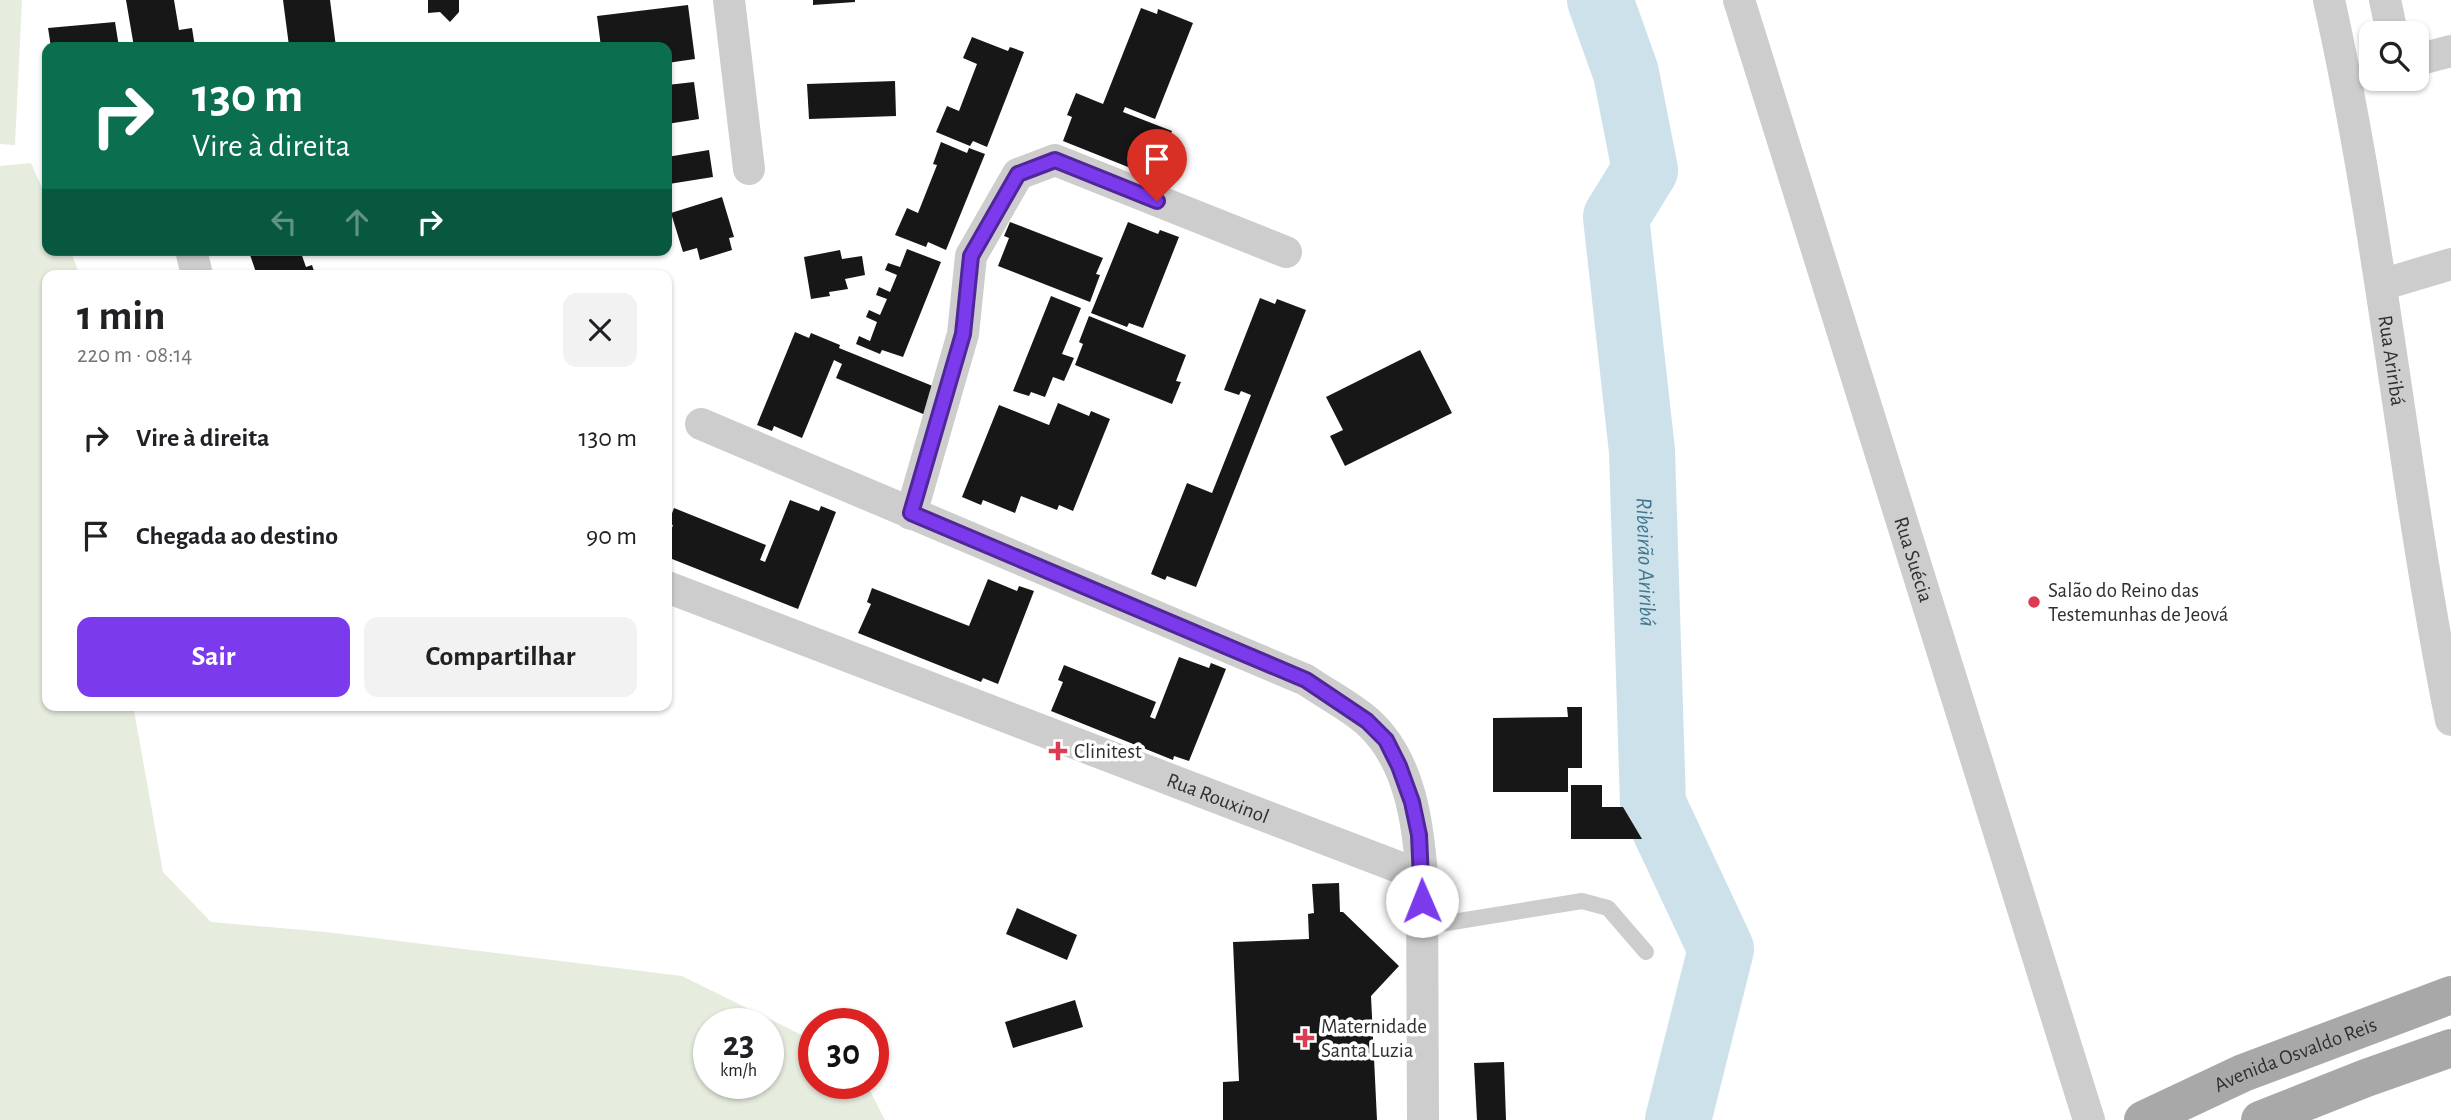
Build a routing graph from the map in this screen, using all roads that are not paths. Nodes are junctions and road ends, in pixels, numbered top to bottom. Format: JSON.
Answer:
{"nodes":[{"id":1,"x":729,"y":0,"type":"edge"},
{"id":2,"x":1739,"y":0,"type":"edge"},
{"id":3,"x":2329,"y":0,"type":"edge"},
{"id":4,"x":2385,"y":0,"type":"edge"},
{"id":5,"x":2389,"y":21,"type":"edge"},
{"id":6,"x":2451,"y":51,"type":"edge"},
{"id":7,"x":2429,"y":57,"type":"edge"},
{"id":8,"x":749,"y":169,"type":"dead end"},
{"id":9,"x":1286,"y":252,"type":"dead end"},
{"id":10,"x":2451,"y":264,"type":"edge"},
{"id":11,"x":2381,"y":285,"type":"junction"},
{"id":12,"x":701,"y":424,"type":"dead end"},
{"id":13,"x":911,"y":513,"type":"junction"},
{"id":14,"x":672,"y":589,"type":"edge"},
{"id":15,"x":2451,"y":720,"type":"edge"},
{"id":16,"x":1422,"y":876,"type":"junction"},
{"id":17,"x":1422,"y":927,"type":"junction"},
{"id":18,"x":1646,"y":952,"type":"dead end"},
{"id":19,"x":2451,"y":995,"type":"edge"},
{"id":20,"x":2451,"y":1048,"type":"edge"},
{"id":21,"x":1423,"y":1120,"type":"edge"},
{"id":22,"x":2089,"y":1120,"type":"edge"},
{"id":23,"x":2143,"y":1120,"type":"edge"},
{"id":24,"x":2260,"y":1120,"type":"edge"}],
"edges":[{"from":1,"to":8,"type":"street"},
{"from":2,"to":22,"type":"street","name":"Rua Suécia"},
{"from":3,"to":11,"type":"street","name":"Rua Ariribá"},
{"from":4,"to":5,"type":"street"},
{"from":6,"to":7,"type":"street"},
{"from":9,"to":13,"type":"street"},
{"from":10,"to":11,"type":"street"},
{"from":11,"to":15,"type":"street","name":"Rua Ariribá"},
{"from":12,"to":13,"type":"street"},
{"from":13,"to":16,"type":"street"},
{"from":14,"to":16,"type":"street","name":"Rua Rouxinol"},
{"from":16,"to":17,"type":"street"},
{"from":17,"to":18,"type":"lane"},
{"from":17,"to":21,"type":"street"},
{"from":19,"to":23,"type":"main road","name":"Avenida Osvaldo Reis"},
{"from":20,"to":24,"type":"main road"}]}
